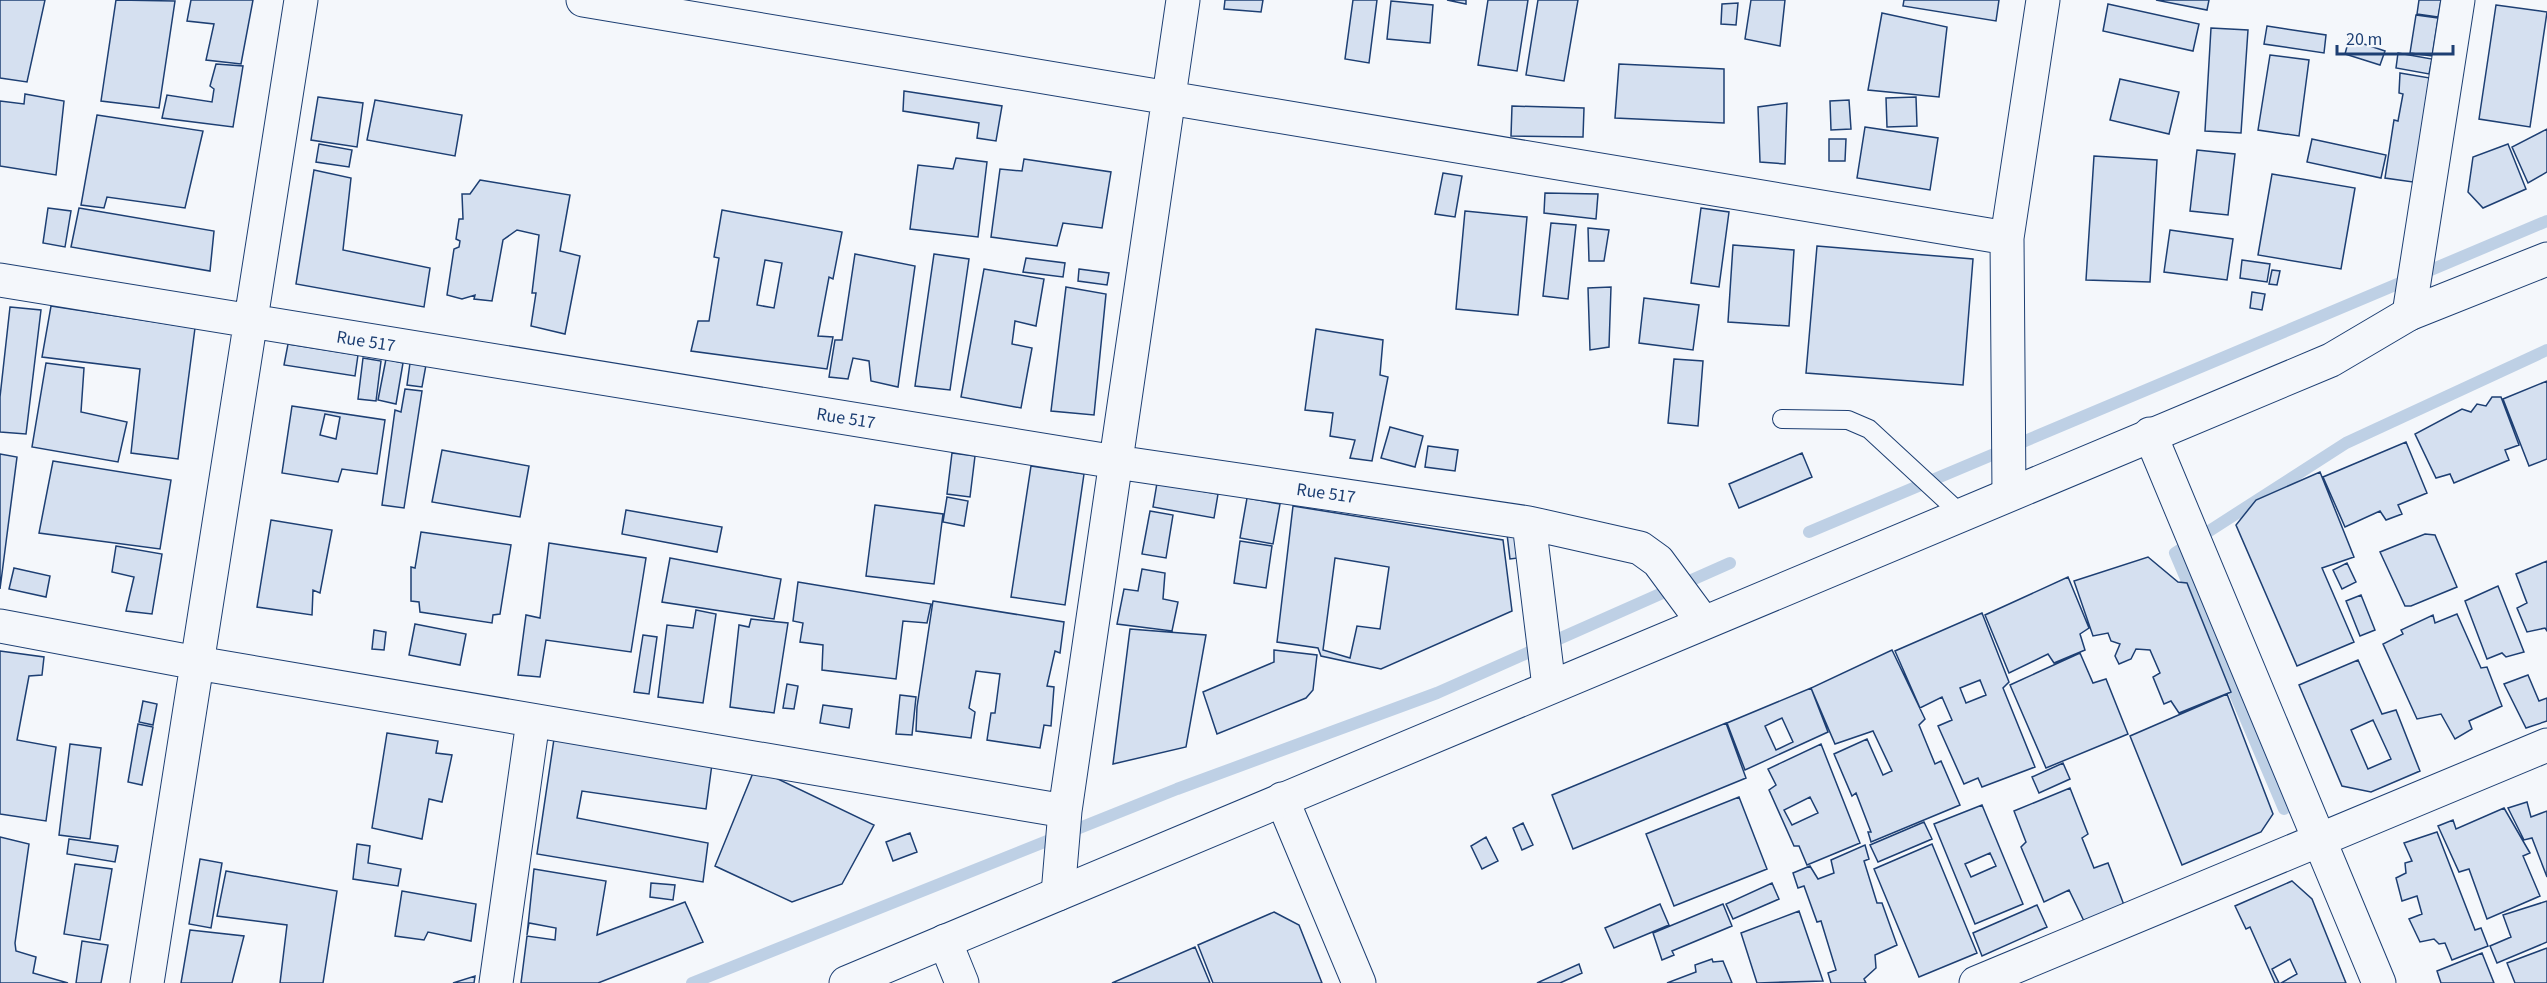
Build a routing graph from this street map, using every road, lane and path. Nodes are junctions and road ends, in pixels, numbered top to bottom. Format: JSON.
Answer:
{"nodes":[{"id":1,"x":301,"y":0,"type":"edge"},
{"id":2,"x":584,"y":0,"type":"edge"},
{"id":3,"x":1183,"y":0,"type":"edge"},
{"id":4,"x":2043,"y":0,"type":"edge"},
{"id":5,"x":2458,"y":0,"type":"edge"},
{"id":6,"x":1169,"y":98,"type":"junction"},
{"id":7,"x":2007,"y":238,"type":"junction"},
{"id":8,"x":2547,"y":259,"type":"edge"},
{"id":9,"x":0,"y":280,"type":"edge"},
{"id":10,"x":2409,"y":314,"type":"junction"},
{"id":11,"x":250,"y":322,"type":"junction"},
{"id":12,"x":1782,"y":418,"type":"dead end"},
{"id":13,"x":2150,"y":434,"type":"junction"},
{"id":14,"x":1116,"y":462,"type":"junction"},
{"id":15,"x":2009,"y":494,"type":"junction"},
{"id":16,"x":1961,"y":514,"type":"junction"},
{"id":17,"x":1529,"y":523,"type":"junction"},
{"id":18,"x":1703,"y":622,"type":"junction"},
{"id":19,"x":0,"y":626,"type":"edge"},
{"id":20,"x":197,"y":663,"type":"junction"},
{"id":21,"x":1549,"y":687,"type":"junction"},
{"id":22,"x":533,"y":721,"type":"junction"},
{"id":23,"x":2547,"y":745,"type":"edge"},
{"id":24,"x":1282,"y":799,"type":"junction"},
{"id":25,"x":1065,"y":811,"type":"junction"},
{"id":26,"x":2319,"y":840,"type":"junction"},
{"id":27,"x":1058,"y":894,"type":"junction"},
{"id":28,"x":945,"y":941,"type":"junction"},
{"id":29,"x":147,"y":983,"type":"edge"},
{"id":30,"x":496,"y":983,"type":"edge"},
{"id":31,"x":846,"y":983,"type":"edge"},
{"id":32,"x":962,"y":983,"type":"edge"},
{"id":33,"x":1359,"y":983,"type":"edge"},
{"id":34,"x":1976,"y":983,"type":"edge"},
{"id":35,"x":2379,"y":983,"type":"edge"}],
"edges":[{"from":1,"to":11,"type":"street"},
{"from":2,"to":6,"type":"street"},
{"from":3,"to":6,"type":"street"},
{"from":4,"to":7,"type":"street"},
{"from":5,"to":10,"type":"street"},
{"from":6,"to":7,"type":"street"},
{"from":6,"to":14,"type":"street"},
{"from":7,"to":15,"type":"street"},
{"from":8,"to":10,"type":"street"},
{"from":9,"to":11,"type":"street","name":"Rue 517"},
{"from":10,"to":13,"type":"street"},
{"from":11,"to":14,"type":"street","name":"Rue 517"},
{"from":11,"to":20,"type":"street"},
{"from":12,"to":16,"type":"lane"},
{"from":13,"to":15,"type":"street"},
{"from":13,"to":26,"type":"street"},
{"from":14,"to":17,"type":"street","name":"Rue 517"},
{"from":14,"to":25,"type":"street"},
{"from":15,"to":16,"type":"street"},
{"from":16,"to":18,"type":"street"},
{"from":17,"to":18,"type":"street","name":"Rue 517"},
{"from":17,"to":21,"type":"street"},
{"from":18,"to":21,"type":"street"},
{"from":19,"to":20,"type":"street"},
{"from":20,"to":22,"type":"street"},
{"from":20,"to":29,"type":"street"},
{"from":21,"to":24,"type":"street"},
{"from":22,"to":25,"type":"street"},
{"from":22,"to":30,"type":"street"},
{"from":23,"to":26,"type":"street"},
{"from":24,"to":27,"type":"street"},
{"from":24,"to":33,"type":"street"},
{"from":25,"to":27,"type":"street"},
{"from":26,"to":34,"type":"street"},
{"from":26,"to":35,"type":"street"},
{"from":27,"to":28,"type":"street"},
{"from":28,"to":31,"type":"street"},
{"from":28,"to":32,"type":"street"}]}
